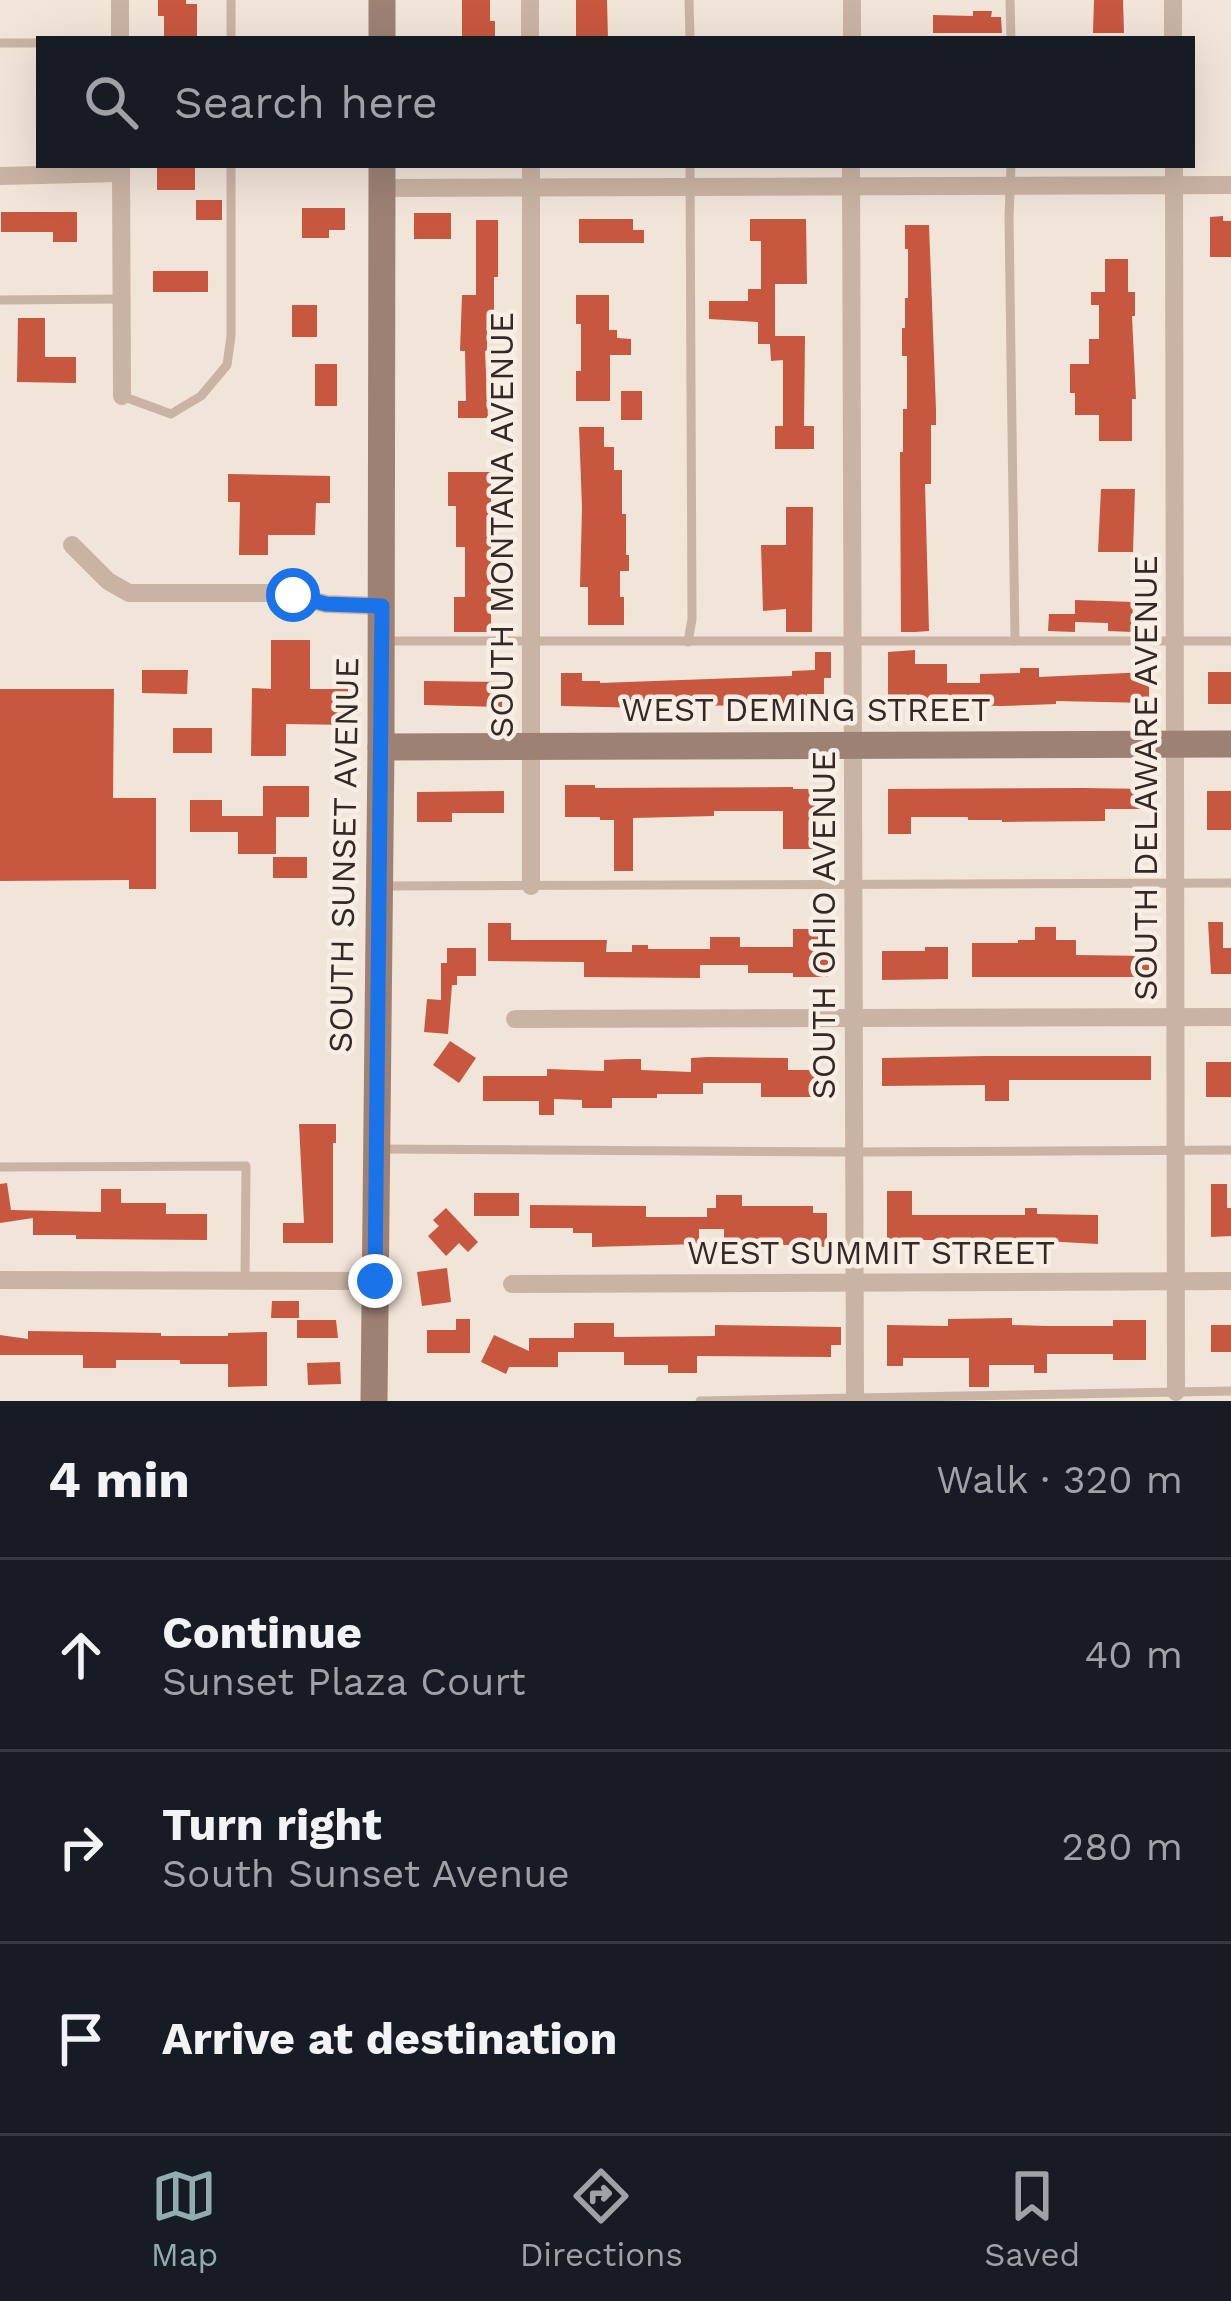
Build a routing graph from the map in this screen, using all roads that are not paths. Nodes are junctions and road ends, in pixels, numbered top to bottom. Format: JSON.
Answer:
{"nodes":[{"id":1,"x":120,"y":0,"type":"edge"},
{"id":2,"x":231,"y":0,"type":"edge"},
{"id":3,"x":382,"y":0,"type":"edge"},
{"id":4,"x":530,"y":0,"type":"edge"},
{"id":5,"x":689,"y":0,"type":"edge"},
{"id":6,"x":852,"y":0,"type":"edge"},
{"id":7,"x":1010,"y":0,"type":"edge"},
{"id":8,"x":1173,"y":0,"type":"edge"},
{"id":9,"x":120,"y":36,"type":"edge"},
{"id":10,"x":231,"y":36,"type":"edge"},
{"id":11,"x":382,"y":36,"type":"edge"},
{"id":12,"x":530,"y":36,"type":"edge"},
{"id":13,"x":690,"y":36,"type":"edge"},
{"id":14,"x":851,"y":36,"type":"edge"},
{"id":15,"x":1011,"y":36,"type":"edge"},
{"id":16,"x":1173,"y":36,"type":"edge"},
{"id":17,"x":36,"y":43,"type":"edge"},
{"id":18,"x":0,"y":44,"type":"edge"},
{"id":19,"x":231,"y":168,"type":"edge"},
{"id":20,"x":531,"y":168,"type":"edge"},
{"id":21,"x":690,"y":168,"type":"edge"},
{"id":22,"x":851,"y":168,"type":"edge"},
{"id":23,"x":1011,"y":168,"type":"edge"},
{"id":24,"x":121,"y":169,"type":"edge"},
{"id":25,"x":1174,"y":175,"type":"edge"},
{"id":26,"x":0,"y":176,"type":"edge"},
{"id":27,"x":382,"y":176,"type":"edge"},
{"id":28,"x":1231,"y":185,"type":"edge"},
{"id":29,"x":1010,"y":186,"type":"junction"},
{"id":30,"x":531,"y":187,"type":"junction"},
{"id":31,"x":690,"y":187,"type":"junction"},
{"id":32,"x":851,"y":187,"type":"junction"},
{"id":33,"x":122,"y":299,"type":"junction"},
{"id":34,"x":0,"y":300,"type":"edge"},
{"id":35,"x":122,"y":397,"type":"joint"},
{"id":36,"x":72,"y":545,"type":"dead end"},
{"id":37,"x":382,"y":606,"type":"junction"},
{"id":38,"x":382,"y":641,"type":"junction"},
{"id":39,"x":1015,"y":641,"type":"junction"},
{"id":40,"x":1174,"y":641,"type":"junction"},
{"id":41,"x":1231,"y":641,"type":"edge"},
{"id":42,"x":531,"y":642,"type":"junction"},
{"id":43,"x":688,"y":642,"type":"junction"},
{"id":44,"x":853,"y":642,"type":"junction"},
{"id":45,"x":1174,"y":744,"type":"junction"},
{"id":46,"x":1231,"y":744,"type":"edge"},
{"id":47,"x":853,"y":745,"type":"junction"},
{"id":48,"x":381,"y":746,"type":"junction"},
{"id":49,"x":532,"y":746,"type":"junction"},
{"id":50,"x":1175,"y":884,"type":"junction"},
{"id":51,"x":1231,"y":884,"type":"edge"},
{"id":52,"x":380,"y":886,"type":"junction"},
{"id":53,"x":531,"y":886,"type":"junction"},
{"id":54,"x":853,"y":886,"type":"junction"},
{"id":55,"x":853,"y":1017,"type":"junction"},
{"id":56,"x":1176,"y":1017,"type":"junction"},
{"id":57,"x":1231,"y":1017,"type":"edge"},
{"id":58,"x":515,"y":1019,"type":"dead end"},
{"id":59,"x":376,"y":1149,"type":"junction"},
{"id":60,"x":1176,"y":1149,"type":"junction"},
{"id":61,"x":1231,"y":1150,"type":"edge"},
{"id":62,"x":854,"y":1152,"type":"junction"},
{"id":63,"x":0,"y":1167,"type":"edge"},
{"id":64,"x":0,"y":1280,"type":"edge"},
{"id":65,"x":245,"y":1281,"type":"junction"},
{"id":66,"x":375,"y":1281,"type":"junction"},
{"id":67,"x":1176,"y":1281,"type":"junction"},
{"id":68,"x":1231,"y":1281,"type":"edge"},
{"id":69,"x":855,"y":1282,"type":"junction"},
{"id":70,"x":512,"y":1283,"type":"dead end"},
{"id":71,"x":1231,"y":1391,"type":"edge"},
{"id":72,"x":1176,"y":1392,"type":"junction"},
{"id":73,"x":855,"y":1397,"type":"junction"},
{"id":74,"x":374,"y":1401,"type":"edge"},
{"id":75,"x":700,"y":1401,"type":"edge"}],
"edges":[{"from":1,"to":9,"type":"street"},
{"from":2,"to":10,"type":"lane"},
{"from":3,"to":11,"type":"main road"},
{"from":4,"to":12,"type":"street"},
{"from":5,"to":13,"type":"lane"},
{"from":6,"to":14,"type":"street"},
{"from":7,"to":15,"type":"lane"},
{"from":8,"to":16,"type":"street"},
{"from":17,"to":18,"type":"lane"},
{"from":19,"to":35,"type":"lane"},
{"from":20,"to":30,"type":"street","name":"SOUTH MONTANA AVENUE"},
{"from":21,"to":31,"type":"lane"},
{"from":22,"to":32,"type":"street","name":"SOUTH OHIO AVENUE"},
{"from":23,"to":29,"type":"lane"},
{"from":24,"to":26,"type":"street"},
{"from":24,"to":33,"type":"street"},
{"from":25,"to":28,"type":"street"},
{"from":25,"to":29,"type":"street"},
{"from":25,"to":40,"type":"street","name":"SOUTH DELAWARE AVENUE"},
{"from":27,"to":30,"type":"street"},
{"from":27,"to":37,"type":"main road","name":"SOUTH SUNSET AVENUE"},
{"from":29,"to":32,"type":"street"},
{"from":29,"to":39,"type":"lane"},
{"from":30,"to":31,"type":"street"},
{"from":30,"to":42,"type":"street","name":"SOUTH MONTANA AVENUE"},
{"from":31,"to":32,"type":"street"},
{"from":31,"to":43,"type":"lane"},
{"from":32,"to":44,"type":"street","name":"SOUTH OHIO AVENUE"},
{"from":33,"to":34,"type":"lane"},
{"from":33,"to":35,"type":"street"},
{"from":36,"to":37,"type":"street"},
{"from":37,"to":38,"type":"main road","name":"SOUTH SUNSET AVENUE"},
{"from":38,"to":42,"type":"lane"},
{"from":38,"to":48,"type":"main road","name":"SOUTH SUNSET AVENUE"},
{"from":39,"to":40,"type":"lane"},
{"from":39,"to":44,"type":"lane"},
{"from":40,"to":41,"type":"lane"},
{"from":40,"to":45,"type":"street","name":"SOUTH DELAWARE AVENUE"},
{"from":42,"to":43,"type":"lane"},
{"from":42,"to":49,"type":"street","name":"SOUTH MONTANA AVENUE"},
{"from":43,"to":44,"type":"lane"},
{"from":44,"to":47,"type":"street","name":"SOUTH OHIO AVENUE"},
{"from":45,"to":46,"type":"main road","name":"WEST DEMING STREET"},
{"from":45,"to":47,"type":"main road","name":"WEST DEMING STREET"},
{"from":45,"to":50,"type":"street","name":"SOUTH DELAWARE AVENUE"},
{"from":47,"to":49,"type":"main road","name":"WEST DEMING STREET"},
{"from":47,"to":54,"type":"street","name":"SOUTH OHIO AVENUE"},
{"from":48,"to":49,"type":"main road","name":"WEST DEMING STREET"},
{"from":48,"to":52,"type":"main road","name":"SOUTH SUNSET AVENUE"},
{"from":49,"to":53,"type":"street","name":"SOUTH MONTANA AVENUE"},
{"from":50,"to":51,"type":"lane"},
{"from":50,"to":54,"type":"lane"},
{"from":50,"to":56,"type":"street","name":"SOUTH DELAWARE AVENUE"},
{"from":52,"to":53,"type":"lane"},
{"from":52,"to":59,"type":"main road","name":"SOUTH SUNSET AVENUE"},
{"from":53,"to":54,"type":"lane"},
{"from":54,"to":55,"type":"street","name":"SOUTH OHIO AVENUE"},
{"from":55,"to":56,"type":"street"},
{"from":55,"to":58,"type":"street"},
{"from":55,"to":62,"type":"street","name":"SOUTH OHIO AVENUE"},
{"from":56,"to":57,"type":"street"},
{"from":56,"to":60,"type":"street","name":"SOUTH DELAWARE AVENUE"},
{"from":59,"to":62,"type":"lane"},
{"from":59,"to":66,"type":"main road","name":"SOUTH SUNSET AVENUE"},
{"from":60,"to":61,"type":"lane"},
{"from":60,"to":62,"type":"lane"},
{"from":60,"to":67,"type":"street","name":"SOUTH DELAWARE AVENUE"},
{"from":62,"to":69,"type":"street","name":"SOUTH OHIO AVENUE"},
{"from":63,"to":65,"type":"lane"},
{"from":64,"to":65,"type":"street"},
{"from":65,"to":66,"type":"street"},
{"from":66,"to":74,"type":"main road","name":"SOUTH SUNSET AVENUE"},
{"from":67,"to":68,"type":"street","name":"WEST SUMMIT STREET"},
{"from":67,"to":69,"type":"street","name":"WEST SUMMIT STREET"},
{"from":67,"to":72,"type":"street","name":"SOUTH DELAWARE AVENUE"},
{"from":69,"to":70,"type":"street","name":"WEST SUMMIT STREET"},
{"from":69,"to":73,"type":"street","name":"SOUTH OHIO AVENUE"},
{"from":71,"to":72,"type":"lane"},
{"from":72,"to":73,"type":"lane"},
{"from":73,"to":75,"type":"lane"}]}
